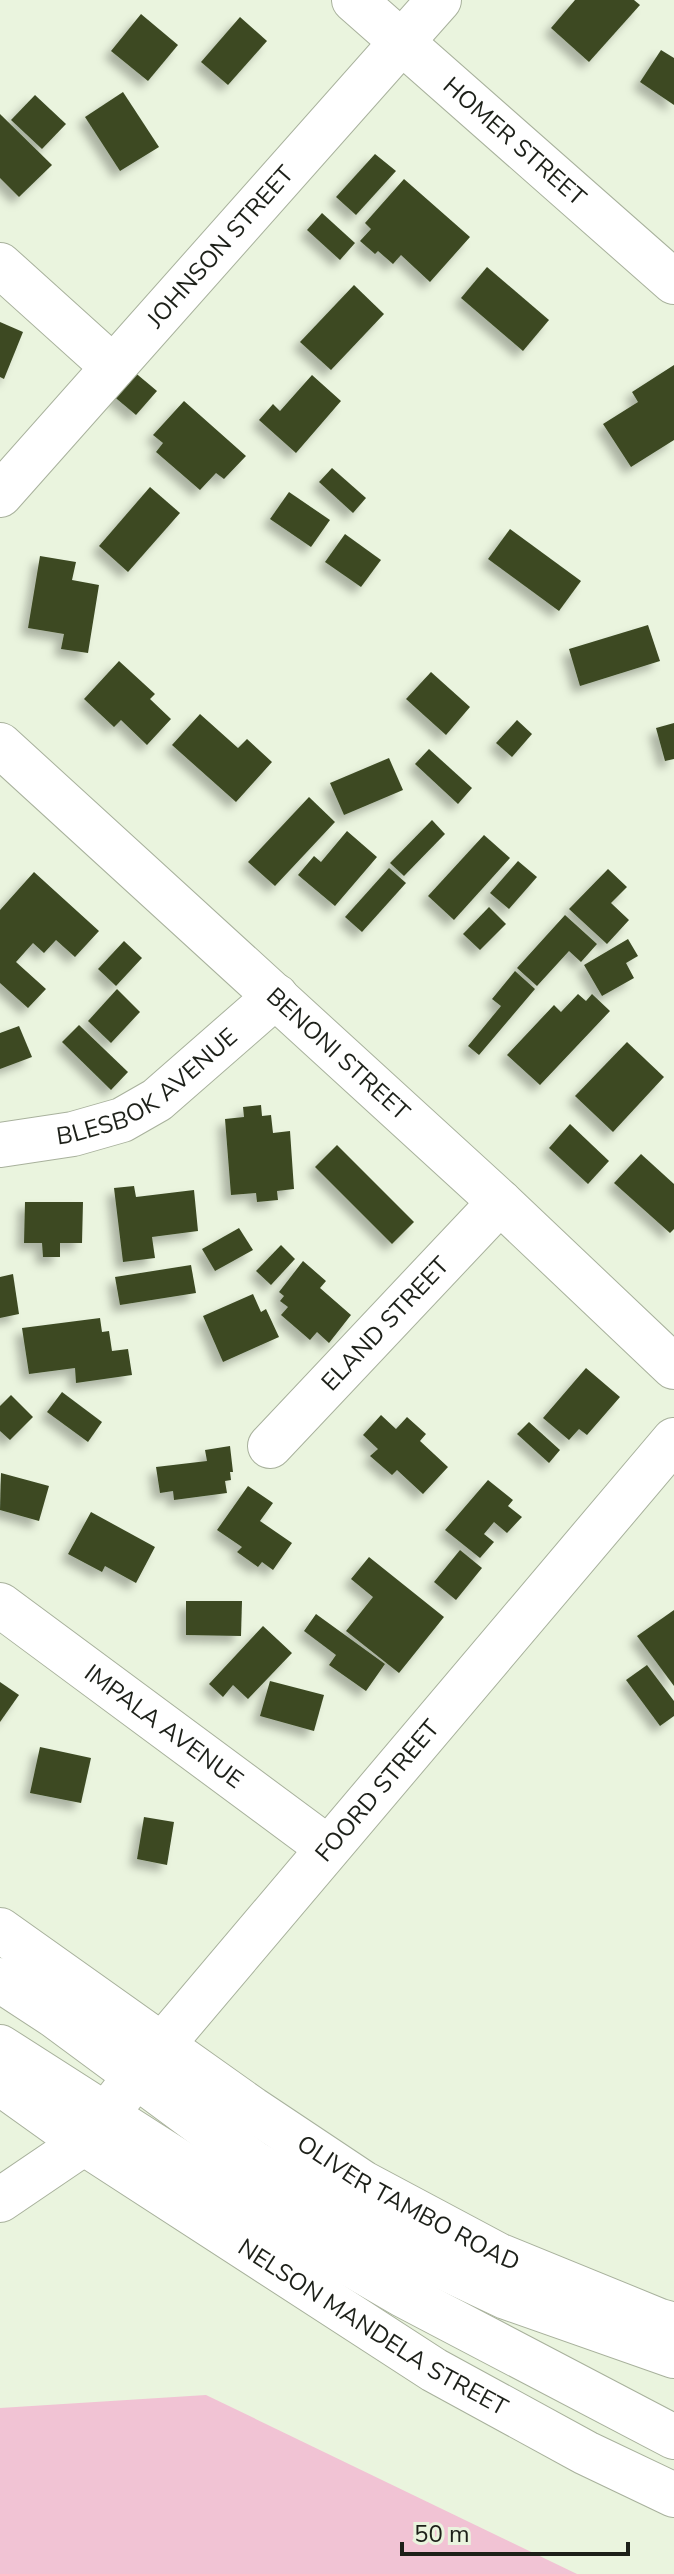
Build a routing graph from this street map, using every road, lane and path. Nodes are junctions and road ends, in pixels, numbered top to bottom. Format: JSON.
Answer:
{"nodes":[{"id":1,"x":354,"y":0,"type":"edge"},
{"id":2,"x":439,"y":0,"type":"edge"},
{"id":3,"x":402,"y":42,"type":"junction"},
{"id":4,"x":0,"y":265,"type":"edge"},
{"id":5,"x":674,"y":282,"type":"edge"},
{"id":6,"x":113,"y":367,"type":"junction"},
{"id":7,"x":0,"y":495,"type":"edge"},
{"id":8,"x":0,"y":745,"type":"edge"},
{"id":9,"x":276,"y":996,"type":"junction"},
{"id":10,"x":0,"y":1145,"type":"edge"},
{"id":11,"x":500,"y":1202,"type":"junction"},
{"id":12,"x":674,"y":1367,"type":"edge"},
{"id":13,"x":674,"y":1440,"type":"edge"},
{"id":14,"x":270,"y":1446,"type":"dead end"},
{"id":15,"x":0,"y":1605,"type":"edge"},
{"id":16,"x":328,"y":1848,"type":"junction"},
{"id":17,"x":0,"y":1930,"type":"edge"},
{"id":18,"x":0,"y":1980,"type":"edge"},
{"id":19,"x":164,"y":2045,"type":"junction"},
{"id":20,"x":0,"y":2047,"type":"edge"},
{"id":21,"x":136,"y":2076,"type":"junction"},
{"id":22,"x":0,"y":2083,"type":"edge"},
{"id":23,"x":95,"y":2130,"type":"junction"},
{"id":24,"x":0,"y":2200,"type":"edge"},
{"id":25,"x":674,"y":2325,"type":"edge"},
{"id":26,"x":674,"y":2356,"type":"edge"},
{"id":27,"x":674,"y":2437,"type":"edge"},
{"id":28,"x":674,"y":2495,"type":"edge"}],
"edges":[{"from":1,"to":3,"type":"street","name":"HOMER STREET"},
{"from":2,"to":3,"type":"street","name":"JOHNSON STREET"},
{"from":3,"to":5,"type":"street","name":"HOMER STREET"},
{"from":3,"to":6,"type":"street","name":"JOHNSON STREET"},
{"from":4,"to":6,"type":"street"},
{"from":6,"to":7,"type":"street","name":"JOHNSON STREET"},
{"from":8,"to":9,"type":"street","name":"BENONI STREET"},
{"from":9,"to":10,"type":"street","name":"BLESBOK AVENUE"},
{"from":9,"to":11,"type":"street","name":"BENONI STREET"},
{"from":11,"to":12,"type":"street","name":"BENONI STREET"},
{"from":11,"to":14,"type":"street","name":"ELAND STREET"},
{"from":13,"to":16,"type":"street","name":"FOORD STREET"},
{"from":15,"to":16,"type":"street","name":"IMPALA AVENUE"},
{"from":16,"to":19,"type":"street","name":"FOORD STREET"},
{"from":17,"to":19,"type":"street","name":"OLIVER TAMBO ROAD"},
{"from":18,"to":21,"type":"street"},
{"from":19,"to":21,"type":"street","name":"FOORD STREET"},
{"from":19,"to":25,"type":"street","name":"OLIVER TAMBO ROAD"},
{"from":20,"to":23,"type":"street"},
{"from":21,"to":23,"type":"street","name":"FOORD STREET"},
{"from":21,"to":26,"type":"street"},
{"from":22,"to":23,"type":"street"},
{"from":23,"to":24,"type":"street","name":"FOORD STREET"},
{"from":23,"to":27,"type":"street"},
{"from":23,"to":28,"type":"street","name":"NELSON MANDELA STREET"}]}
